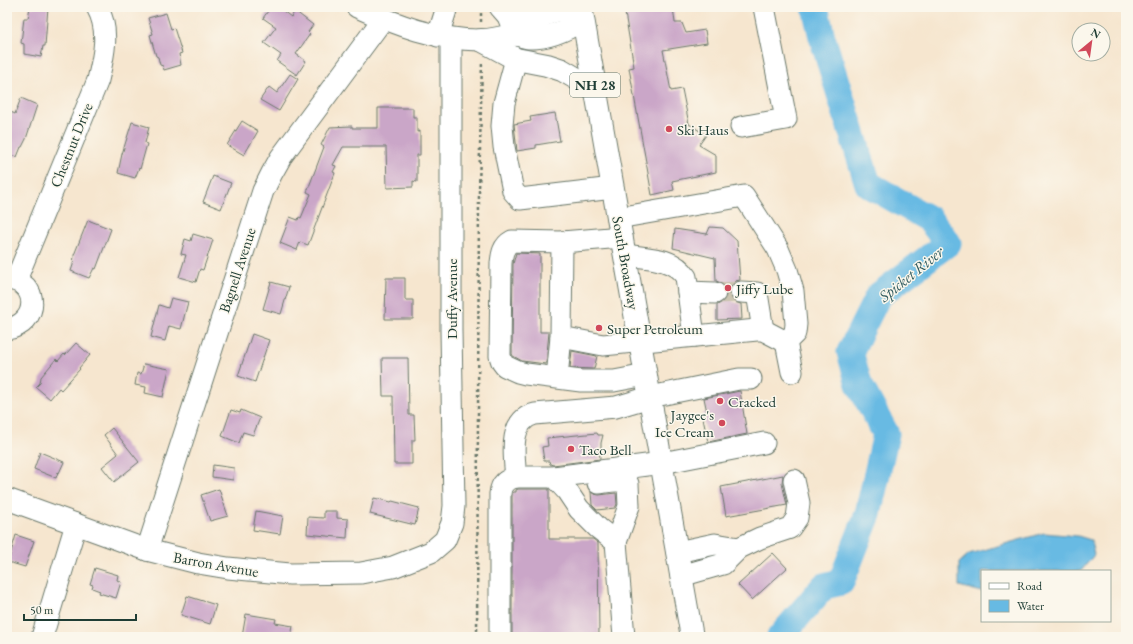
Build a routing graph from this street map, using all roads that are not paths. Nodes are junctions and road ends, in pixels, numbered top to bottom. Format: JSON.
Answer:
{"nodes":[{"id":1,"x":97,"y":7,"type":"edge"},
{"id":2,"x":357,"y":7,"type":"edge"},
{"id":3,"x":764,"y":7,"type":"edge"},
{"id":4,"x":445,"y":8,"type":"edge"},
{"id":5,"x":582,"y":12,"type":"edge"},
{"id":6,"x":512,"y":16,"type":"edge"},
{"id":7,"x":383,"y":19,"type":"junction"},
{"id":8,"x":445,"y":37,"type":"junction"},
{"id":9,"x":481,"y":40,"type":"junction"},
{"id":10,"x":516,"y":58,"type":"junction"},
{"id":11,"x":596,"y":90,"type":"junction"},
{"id":12,"x":740,"y":127,"type":"dead end"},
{"id":13,"x":613,"y":188,"type":"junction"},
{"id":14,"x":622,"y":237,"type":"junction"},
{"id":15,"x":562,"y":242,"type":"junction"},
{"id":16,"x":12,"y":279,"type":"edge"},
{"id":17,"x":688,"y":292,"type":"junction"},
{"id":18,"x":740,"y":292,"type":"tunnel mouth"},
{"id":19,"x":715,"y":293,"type":"tunnel mouth"},
{"id":20,"x":7,"y":329,"type":"edge"},
{"id":21,"x":763,"y":330,"type":"junction"},
{"id":22,"x":694,"y":336,"type":"junction"},
{"id":23,"x":561,"y":337,"type":"junction"},
{"id":24,"x":640,"y":342,"type":"junction"},
{"id":25,"x":786,"y":342,"type":"junction"},
{"id":26,"x":792,"y":372,"type":"dead end"},
{"id":27,"x":646,"y":375,"type":"junction"},
{"id":28,"x":557,"y":377,"type":"junction"},
{"id":29,"x":751,"y":379,"type":"dead end"},
{"id":30,"x":650,"y":397,"type":"junction"},
{"id":31,"x":764,"y":443,"type":"dead end"},
{"id":32,"x":662,"y":463,"type":"junction"},
{"id":33,"x":516,"y":477,"type":"junction"},
{"id":34,"x":794,"y":480,"type":"dead end"},
{"id":35,"x":561,"y":484,"type":"junction"},
{"id":36,"x":7,"y":499,"type":"edge"},
{"id":37,"x":76,"y":524,"type":"junction"},
{"id":38,"x":616,"y":542,"type":"junction"},
{"id":39,"x":739,"y":548,"type":"junction"},
{"id":40,"x":147,"y":550,"type":"junction"},
{"id":41,"x":432,"y":552,"type":"joint"},
{"id":42,"x":677,"y":552,"type":"junction"},
{"id":43,"x":681,"y":576,"type":"junction"},
{"id":44,"x":42,"y":637,"type":"edge"},
{"id":45,"x":500,"y":637,"type":"edge"},
{"id":46,"x":624,"y":637,"type":"edge"},
{"id":47,"x":692,"y":637,"type":"edge"}],
"edges":[{"from":1,"to":16,"type":"street","name":"Chestnut Drive"},
{"from":2,"to":7,"type":"street"},
{"from":3,"to":12,"type":"street"},
{"from":4,"to":8,"type":"street","name":"Duffy Avenue"},
{"from":5,"to":6,"type":"street"},
{"from":5,"to":11,"type":"main road","name":"South Broadway","number":"NH 28"},
{"from":6,"to":9,"type":"street"},
{"from":7,"to":8,"type":"street"},
{"from":7,"to":40,"type":"street","name":"Bagnell Avenue"},
{"from":8,"to":9,"type":"street"},
{"from":8,"to":41,"type":"street","name":"Duffy Avenue"},
{"from":9,"to":10,"type":"main road"},
{"from":10,"to":11,"type":"main road"},
{"from":10,"to":13,"type":"street"},
{"from":11,"to":13,"type":"main road","name":"South Broadway","number":"NH 28"},
{"from":13,"to":14,"type":"main road","name":"South Broadway","number":"NH 28"},
{"from":14,"to":15,"type":"street"},
{"from":14,"to":17,"type":"street"},
{"from":14,"to":24,"type":"main road","name":"South Broadway","number":"NH 28"},
{"from":14,"to":25,"type":"street"},
{"from":15,"to":23,"type":"street"},
{"from":15,"to":28,"type":"street"},
{"from":16,"to":20,"type":"street","name":"Chestnut Drive"},
{"from":17,"to":19,"type":"street"},
{"from":17,"to":22,"type":"street"},
{"from":18,"to":21,"type":"street"},
{"from":21,"to":22,"type":"street"},
{"from":21,"to":25,"type":"street"},
{"from":22,"to":24,"type":"street"},
{"from":23,"to":24,"type":"street"},
{"from":23,"to":28,"type":"street"},
{"from":24,"to":27,"type":"main road","name":"South Broadway","number":"NH 28"},
{"from":25,"to":26,"type":"street"},
{"from":27,"to":28,"type":"street"},
{"from":27,"to":30,"type":"main road","name":"South Broadway","number":"NH 28"},
{"from":29,"to":30,"type":"street"},
{"from":30,"to":32,"type":"main road","name":"South Broadway","number":"NH 28"},
{"from":30,"to":33,"type":"street"},
{"from":31,"to":32,"type":"street"},
{"from":32,"to":35,"type":"street"},
{"from":32,"to":42,"type":"main road","name":"South Broadway","number":"NH 28"},
{"from":33,"to":35,"type":"street"},
{"from":33,"to":45,"type":"street"},
{"from":34,"to":39,"type":"street"},
{"from":35,"to":38,"type":"street"},
{"from":35,"to":38,"type":"street"},
{"from":36,"to":37,"type":"street","name":"Barron Avenue"},
{"from":37,"to":40,"type":"street","name":"Barron Avenue"},
{"from":37,"to":44,"type":"street"},
{"from":38,"to":46,"type":"street"},
{"from":39,"to":42,"type":"street"},
{"from":39,"to":43,"type":"street"},
{"from":40,"to":41,"type":"street","name":"Barron Avenue"},
{"from":42,"to":43,"type":"main road","name":"South Broadway","number":"NH 28"},
{"from":43,"to":47,"type":"main road","name":"South Broadway","number":"NH 28"}]}
